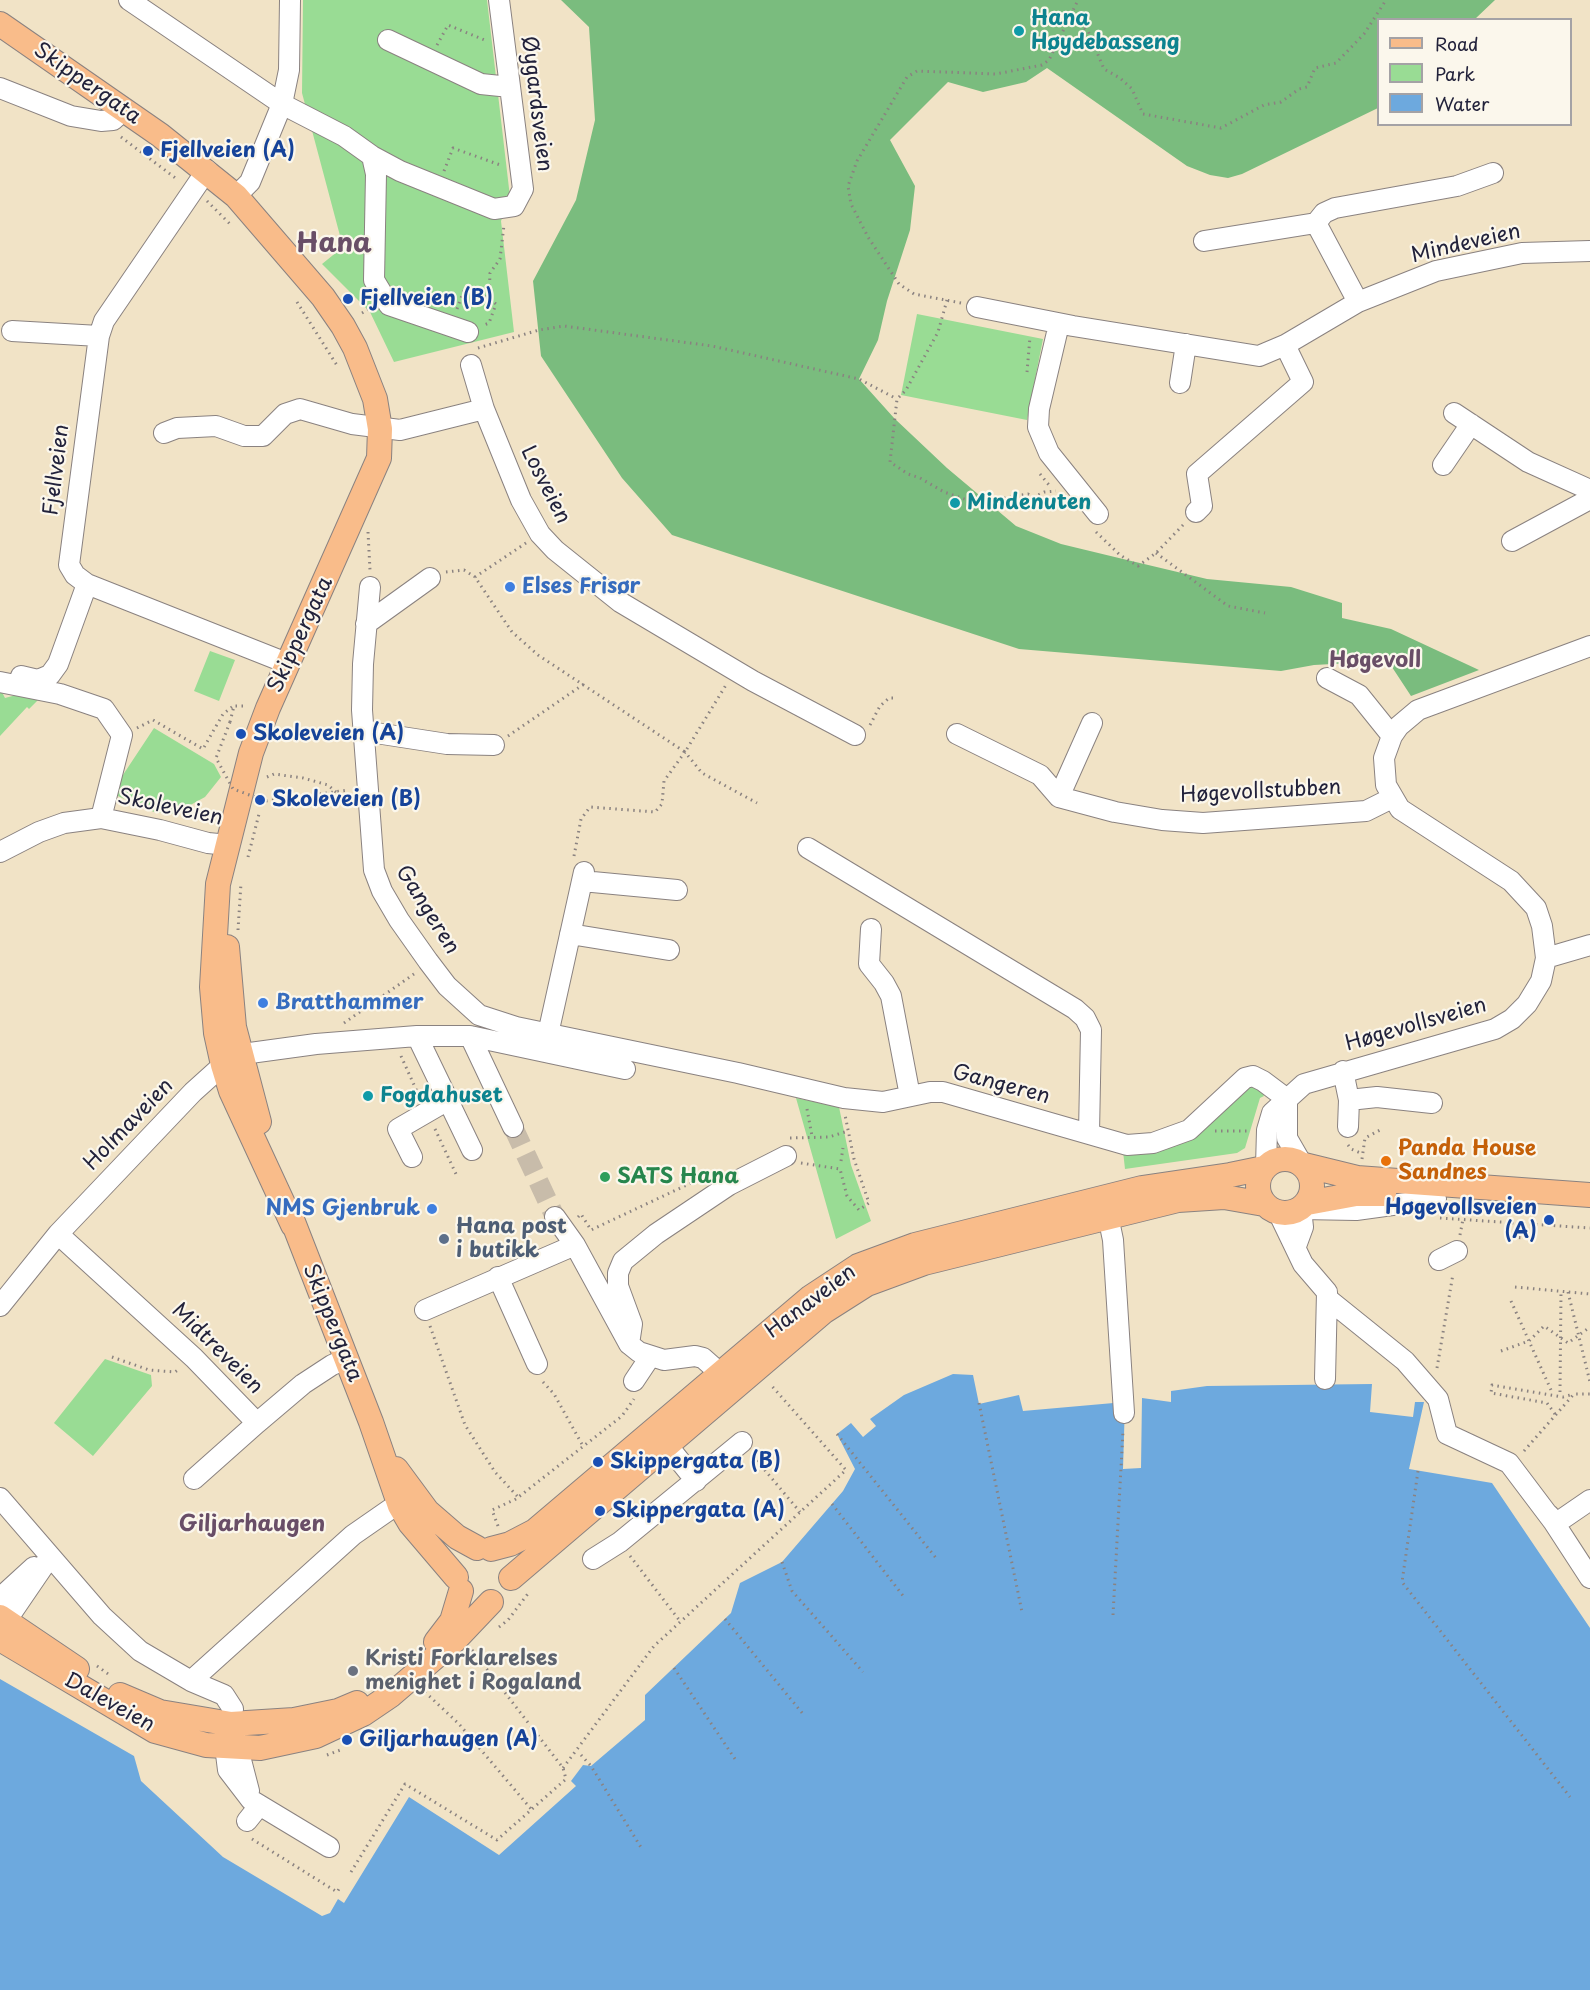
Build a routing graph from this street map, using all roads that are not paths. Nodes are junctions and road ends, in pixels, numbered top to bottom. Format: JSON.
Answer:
{"nodes":[{"id":1,"x":129,"y":0,"type":"edge"},
{"id":2,"x":290,"y":0,"type":"edge"},
{"id":3,"x":499,"y":0,"type":"edge"},
{"id":4,"x":0,"y":24,"type":"edge"},
{"id":5,"x":388,"y":40,"type":"dead end"},
{"id":6,"x":510,"y":87,"type":"junction"},
{"id":7,"x":0,"y":88,"type":"edge"},
{"id":8,"x":282,"y":104,"type":"junction"},
{"id":9,"x":124,"y":110,"type":"junction"},
{"id":10,"x":372,"y":156,"type":"junction"},
{"id":11,"x":207,"y":170,"type":"junction"},
{"id":12,"x":1493,"y":173,"type":"dead end"},
{"id":13,"x":236,"y":196,"type":"junction"},
{"id":14,"x":1316,"y":223,"type":"junction"},
{"id":15,"x":1204,"y":241,"type":"dead end"},
{"id":16,"x":1590,"y":251,"type":"edge"},
{"id":17,"x":1358,"y":302,"type":"junction"},
{"id":18,"x":977,"y":307,"type":"road end"},
{"id":19,"x":1059,"y":324,"type":"junction"},
{"id":20,"x":12,"y":331,"type":"dead end"},
{"id":21,"x":468,"y":332,"type":"road end"},
{"id":22,"x":99,"y":336,"type":"junction"},
{"id":23,"x":1186,"y":344,"type":"junction"},
{"id":24,"x":1285,"y":345,"type":"junction"},
{"id":25,"x":471,"y":365,"type":"road end"},
{"id":26,"x":1180,"y":383,"type":"dead end"},
{"id":27,"x":484,"y":410,"type":"junction"},
{"id":28,"x":1454,"y":413,"type":"dead end"},
{"id":29,"x":1471,"y":424,"type":"junction"},
{"id":30,"x":380,"y":429,"type":"junction"},
{"id":31,"x":164,"y":433,"type":"dead end"},
{"id":32,"x":1443,"y":465,"type":"dead end"},
{"id":33,"x":1590,"y":490,"type":"edge"},
{"id":34,"x":1590,"y":499,"type":"edge"},
{"id":35,"x":1196,"y":512,"type":"road end"},
{"id":36,"x":1093,"y":519,"type":"road end"},
{"id":37,"x":1512,"y":541,"type":"dead end"},
{"id":38,"x":430,"y":578,"type":"road end"},
{"id":39,"x":87,"y":584,"type":"junction"},
{"id":40,"x":370,"y":587,"type":"road end"},
{"id":41,"x":366,"y":624,"type":"junction"},
{"id":42,"x":1590,"y":646,"type":"edge"},
{"id":43,"x":289,"y":664,"type":"junction"},
{"id":44,"x":0,"y":672,"type":"edge"},
{"id":45,"x":1326,"y":678,"type":"dead end"},
{"id":46,"x":0,"y":682,"type":"edge"},
{"id":47,"x":1092,"y":723,"type":"dead end"},
{"id":48,"x":363,"y":731,"type":"junction"},
{"id":49,"x":957,"y":734,"type":"dead end"},
{"id":50,"x":855,"y":735,"type":"road end"},
{"id":51,"x":1392,"y":736,"type":"junction"},
{"id":52,"x":494,"y":745,"type":"road end"},
{"id":53,"x":1059,"y":797,"type":"junction"},
{"id":54,"x":1392,"y":798,"type":"junction"},
{"id":55,"x":101,"y":818,"type":"junction"},
{"id":56,"x":228,"y":845,"type":"junction"},
{"id":57,"x":808,"y":848,"type":"dead end"},
{"id":58,"x":0,"y":852,"type":"edge"},
{"id":59,"x":677,"y":890,"type":"dead end"},
{"id":60,"x":871,"y":929,"type":"dead end"},
{"id":61,"x":570,"y":934,"type":"junction"},
{"id":62,"x":1590,"y":945,"type":"edge"},
{"id":63,"x":669,"y":950,"type":"dead end"},
{"id":64,"x":1546,"y":958,"type":"junction"},
{"id":65,"x":548,"y":1034,"type":"junction"},
{"id":66,"x":417,"y":1036,"type":"junction"},
{"id":67,"x":470,"y":1036,"type":"junction"},
{"id":68,"x":232,"y":1061,"type":"junction"},
{"id":69,"x":625,"y":1069,"type":"dead end"},
{"id":70,"x":1343,"y":1071,"type":"junction"},
{"id":71,"x":910,"y":1096,"type":"junction"},
{"id":72,"x":1287,"y":1099,"type":"junction"},
{"id":73,"x":448,"y":1100,"type":"junction"},
{"id":74,"x":1349,"y":1100,"type":"junction"},
{"id":75,"x":1432,"y":1102,"type":"dead end"},
{"id":76,"x":513,"y":1127,"type":"tunnel mouth"},
{"id":77,"x":1348,"y":1127,"type":"dead end"},
{"id":78,"x":1089,"y":1133,"type":"junction"},
{"id":79,"x":786,"y":1147,"type":"road end"},
{"id":80,"x":472,"y":1150,"type":"dead end"},
{"id":81,"x":412,"y":1157,"type":"dead end"},
{"id":82,"x":1303,"y":1164,"type":"junction"},
{"id":83,"x":1265,"y":1167,"type":"junction"},
{"id":84,"x":1590,"y":1195,"type":"edge"},
{"id":85,"x":1288,"y":1207,"type":"junction"},
{"id":86,"x":1590,"y":1212,"type":"edge"},
{"id":87,"x":1108,"y":1216,"type":"junction"},
{"id":88,"x":555,"y":1217,"type":"tunnel mouth"},
{"id":89,"x":58,"y":1234,"type":"junction"},
{"id":90,"x":575,"y":1245,"type":"junction"},
{"id":91,"x":498,"y":1277,"type":"junction"},
{"id":92,"x":1328,"y":1299,"type":"junction"},
{"id":93,"x":0,"y":1306,"type":"edge"},
{"id":94,"x":425,"y":1310,"type":"road end"},
{"id":95,"x":629,"y":1344,"type":"junction"},
{"id":96,"x":650,"y":1357,"type":"junction"},
{"id":97,"x":346,"y":1359,"type":"junction"},
{"id":98,"x":537,"y":1364,"type":"road end"},
{"id":99,"x":721,"y":1374,"type":"junction"},
{"id":100,"x":1325,"y":1379,"type":"dead end"},
{"id":101,"x":633,"y":1390,"type":"road end"},
{"id":102,"x":1124,"y":1413,"type":"road end"},
{"id":103,"x":371,"y":1422,"type":"junction"},
{"id":104,"x":257,"y":1423,"type":"junction"},
{"id":105,"x":1435,"y":1439,"type":"dead end"},
{"id":106,"x":742,"y":1442,"type":"road end"},
{"id":107,"x":664,"y":1447,"type":"junction"},
{"id":108,"x":194,"y":1479,"type":"dead end"},
{"id":109,"x":694,"y":1483,"type":"junction"},
{"id":110,"x":0,"y":1498,"type":"edge"},
{"id":111,"x":1590,"y":1500,"type":"edge"},
{"id":112,"x":400,"y":1506,"type":"junction"},
{"id":113,"x":1555,"y":1524,"type":"junction"},
{"id":114,"x":489,"y":1541,"type":"junction"},
{"id":115,"x":49,"y":1558,"type":"junction"},
{"id":116,"x":593,"y":1559,"type":"dead end"},
{"id":117,"x":511,"y":1578,"type":"junction"},
{"id":118,"x":1590,"y":1578,"type":"edge"},
{"id":119,"x":458,"y":1584,"type":"junction"},
{"id":120,"x":491,"y":1602,"type":"junction"},
{"id":121,"x":1,"y":1620,"type":"edge"},
{"id":122,"x":191,"y":1681,"type":"junction"},
{"id":123,"x":232,"y":1732,"type":"junction"},
{"id":124,"x":329,"y":1847,"type":"dead end"}],
"edges":[{"from":1,"to":8,"type":"street"},
{"from":2,"to":8,"type":"street"},
{"from":3,"to":6,"type":"street","name":"Øygardsveien"},
{"from":4,"to":9,"type":"main road","name":"Skippergata"},
{"from":5,"to":6,"type":"street"},
{"from":6,"to":10,"type":"street","name":"Øygardsveien"},
{"from":7,"to":9,"type":"street"},
{"from":8,"to":10,"type":"street"},
{"from":8,"to":13,"type":"street"},
{"from":9,"to":11,"type":"main road","name":"Skippergata"},
{"from":10,"to":21,"type":"street"},
{"from":11,"to":13,"type":"main road","name":"Skippergata"},
{"from":11,"to":22,"type":"street","name":"Fjellveien"},
{"from":12,"to":14,"type":"street"},
{"from":13,"to":30,"type":"main road","name":"Skippergata"},
{"from":14,"to":15,"type":"street"},
{"from":14,"to":17,"type":"street"},
{"from":16,"to":17,"type":"street","name":"Mindeveien"},
{"from":17,"to":24,"type":"street","name":"Mindeveien"},
{"from":18,"to":19,"type":"street","name":"Mindeveien"},
{"from":19,"to":23,"type":"street","name":"Mindeveien"},
{"from":19,"to":36,"type":"street"},
{"from":20,"to":22,"type":"street"},
{"from":22,"to":39,"type":"street","name":"Fjellveien"},
{"from":23,"to":24,"type":"street","name":"Mindeveien"},
{"from":23,"to":26,"type":"street"},
{"from":24,"to":35,"type":"street"},
{"from":25,"to":27,"type":"street","name":"Losveien"},
{"from":27,"to":30,"type":"street"},
{"from":27,"to":50,"type":"street","name":"Losveien"},
{"from":28,"to":29,"type":"street"},
{"from":29,"to":32,"type":"street"},
{"from":29,"to":33,"type":"street"},
{"from":30,"to":31,"type":"street"},
{"from":30,"to":43,"type":"main road","name":"Skippergata"},
{"from":34,"to":37,"type":"street"},
{"from":38,"to":41,"type":"street"},
{"from":39,"to":43,"type":"street"},
{"from":39,"to":44,"type":"street"},
{"from":40,"to":41,"type":"street","name":"Gangeren"},
{"from":41,"to":48,"type":"street","name":"Gangeren"},
{"from":42,"to":51,"type":"street","name":"Høgevollsveien"},
{"from":43,"to":56,"type":"main road","name":"Skippergata"},
{"from":45,"to":51,"type":"street"},
{"from":46,"to":55,"type":"street"},
{"from":47,"to":53,"type":"street"},
{"from":48,"to":52,"type":"street"},
{"from":48,"to":65,"type":"street","name":"Gangeren"},
{"from":49,"to":53,"type":"street"},
{"from":51,"to":54,"type":"street","name":"Høgevollsveien"},
{"from":53,"to":54,"type":"street","name":"Høgevollstubben"},
{"from":54,"to":64,"type":"street","name":"Høgevollsveien"},
{"from":55,"to":56,"type":"street","name":"Skoleveien"},
{"from":55,"to":58,"type":"street","name":"Skoleveien"},
{"from":56,"to":68,"type":"main road","name":"Skippergata"},
{"from":57,"to":78,"type":"street"},
{"from":59,"to":61,"type":"street"},
{"from":60,"to":71,"type":"street"},
{"from":61,"to":63,"type":"street"},
{"from":61,"to":65,"type":"street"},
{"from":62,"to":64,"type":"street"},
{"from":64,"to":70,"type":"street","name":"Høgevollsveien"},
{"from":65,"to":71,"type":"street","name":"Gangeren"},
{"from":66,"to":67,"type":"street"},
{"from":66,"to":68,"type":"street"},
{"from":66,"to":73,"type":"street"},
{"from":67,"to":69,"type":"street"},
{"from":67,"to":76,"type":"street"},
{"from":68,"to":89,"type":"street","name":"Holmaveien"},
{"from":68,"to":97,"type":"main road","name":"Skippergata"},
{"from":70,"to":72,"type":"street","name":"Høgevollsveien"},
{"from":70,"to":74,"type":"street"},
{"from":71,"to":78,"type":"street","name":"Gangeren"},
{"from":72,"to":78,"type":"street","name":"Gangeren"},
{"from":72,"to":82,"type":"street"},
{"from":72,"to":83,"type":"street","name":"Høgevollsveien"},
{"from":73,"to":80,"type":"street"},
{"from":73,"to":81,"type":"street"},
{"from":74,"to":75,"type":"street"},
{"from":74,"to":77,"type":"street"},
{"from":79,"to":95,"type":"street"},
{"from":82,"to":83,"type":"main road"},
{"from":82,"to":84,"type":"main road"},
{"from":82,"to":85,"type":"main road"},
{"from":83,"to":85,"type":"main road"},
{"from":83,"to":99,"type":"main road","name":"Hanaveien"},
{"from":85,"to":86,"type":"main road"},
{"from":85,"to":87,"type":"main road","name":"Hanaveien"},
{"from":85,"to":92,"type":"street"},
{"from":87,"to":102,"type":"street"},
{"from":87,"to":107,"type":"main road","name":"Hanaveien"},
{"from":88,"to":90,"type":"street"},
{"from":89,"to":93,"type":"street","name":"Holmaveien"},
{"from":89,"to":104,"type":"street","name":"Midtreveien"},
{"from":90,"to":91,"type":"street"},
{"from":90,"to":95,"type":"street"},
{"from":91,"to":94,"type":"street"},
{"from":91,"to":98,"type":"street"},
{"from":92,"to":100,"type":"street"},
{"from":92,"to":113,"type":"street"},
{"from":95,"to":96,"type":"street"},
{"from":96,"to":99,"type":"street"},
{"from":96,"to":101,"type":"street"},
{"from":97,"to":103,"type":"main road","name":"Skippergata"},
{"from":97,"to":104,"type":"street","name":"Midtreveien"},
{"from":99,"to":114,"type":"main road","name":"Hanaveien"},
{"from":103,"to":112,"type":"main road","name":"Skippergata"},
{"from":103,"to":114,"type":"main road","name":"Skippergata"},
{"from":104,"to":108,"type":"street","name":"Midtreveien"},
{"from":105,"to":113,"type":"street"},
{"from":106,"to":109,"type":"street"},
{"from":107,"to":109,"type":"street"},
{"from":107,"to":117,"type":"main road","name":"Hanaveien"},
{"from":109,"to":116,"type":"street"},
{"from":110,"to":115,"type":"street"},
{"from":111,"to":113,"type":"street"},
{"from":112,"to":119,"type":"main road","name":"Skippergata"},
{"from":112,"to":122,"type":"street"},
{"from":113,"to":118,"type":"street"},
{"from":114,"to":117,"type":"main road"},
{"from":114,"to":119,"type":"main road"},
{"from":115,"to":121,"type":"street","name":"Daleveien"},
{"from":115,"to":122,"type":"street"},
{"from":117,"to":120,"type":"main road"},
{"from":119,"to":120,"type":"main road"},
{"from":119,"to":123,"type":"main road","name":"Daleveien"},
{"from":120,"to":123,"type":"main road","name":"Daleveien"},
{"from":121,"to":123,"type":"main road","name":"Daleveien"},
{"from":122,"to":123,"type":"street"},
{"from":123,"to":124,"type":"street"}]}
